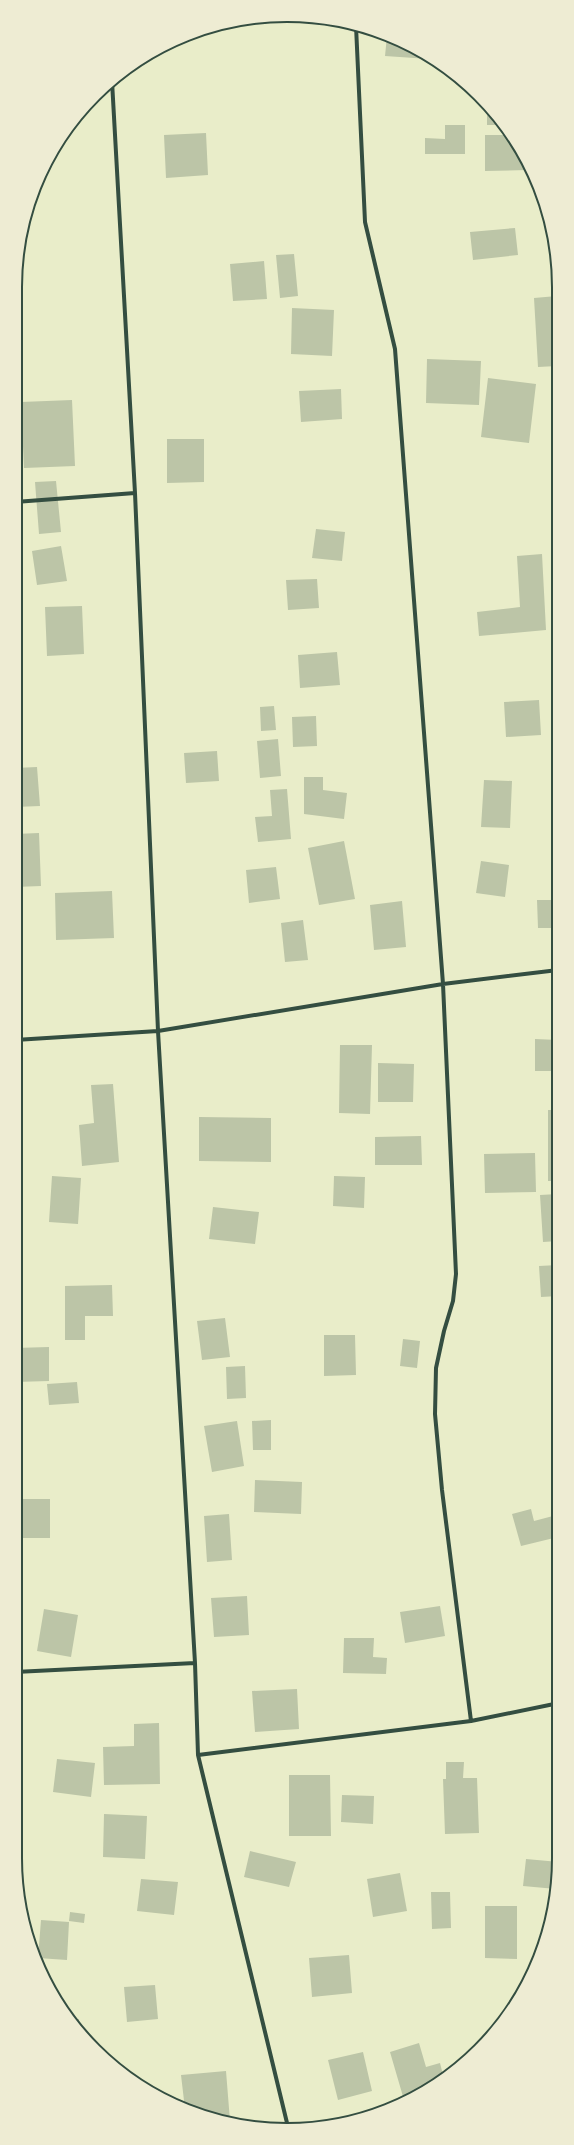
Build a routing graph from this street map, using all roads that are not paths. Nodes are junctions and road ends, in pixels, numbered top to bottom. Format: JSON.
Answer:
{"nodes":[{"id":1,"x":356,"y":31,"type":"edge"},
{"id":2,"x":112,"y":88,"type":"edge"},
{"id":3,"x":135,"y":493,"type":"junction"},
{"id":4,"x":22,"y":501,"type":"edge"},
{"id":5,"x":552,"y":971,"type":"edge"},
{"id":6,"x":443,"y":984,"type":"junction"},
{"id":7,"x":158,"y":1031,"type":"junction"},
{"id":8,"x":22,"y":1040,"type":"edge"},
{"id":9,"x":195,"y":1663,"type":"junction"},
{"id":10,"x":22,"y":1672,"type":"edge"},
{"id":11,"x":552,"y":1704,"type":"edge"},
{"id":12,"x":471,"y":1721,"type":"junction"},
{"id":13,"x":198,"y":1755,"type":"junction"},
{"id":14,"x":287,"y":2123,"type":"edge"}],
"edges":[{"from":1,"to":6,"type":"street"},
{"from":2,"to":3,"type":"street"},
{"from":3,"to":4,"type":"street"},
{"from":3,"to":7,"type":"street"},
{"from":5,"to":6,"type":"street"},
{"from":6,"to":7,"type":"street"},
{"from":6,"to":12,"type":"street"},
{"from":7,"to":8,"type":"street"},
{"from":7,"to":9,"type":"street"},
{"from":9,"to":10,"type":"street"},
{"from":9,"to":13,"type":"street"},
{"from":11,"to":12,"type":"street"},
{"from":12,"to":13,"type":"street"},
{"from":13,"to":14,"type":"street"}]}
